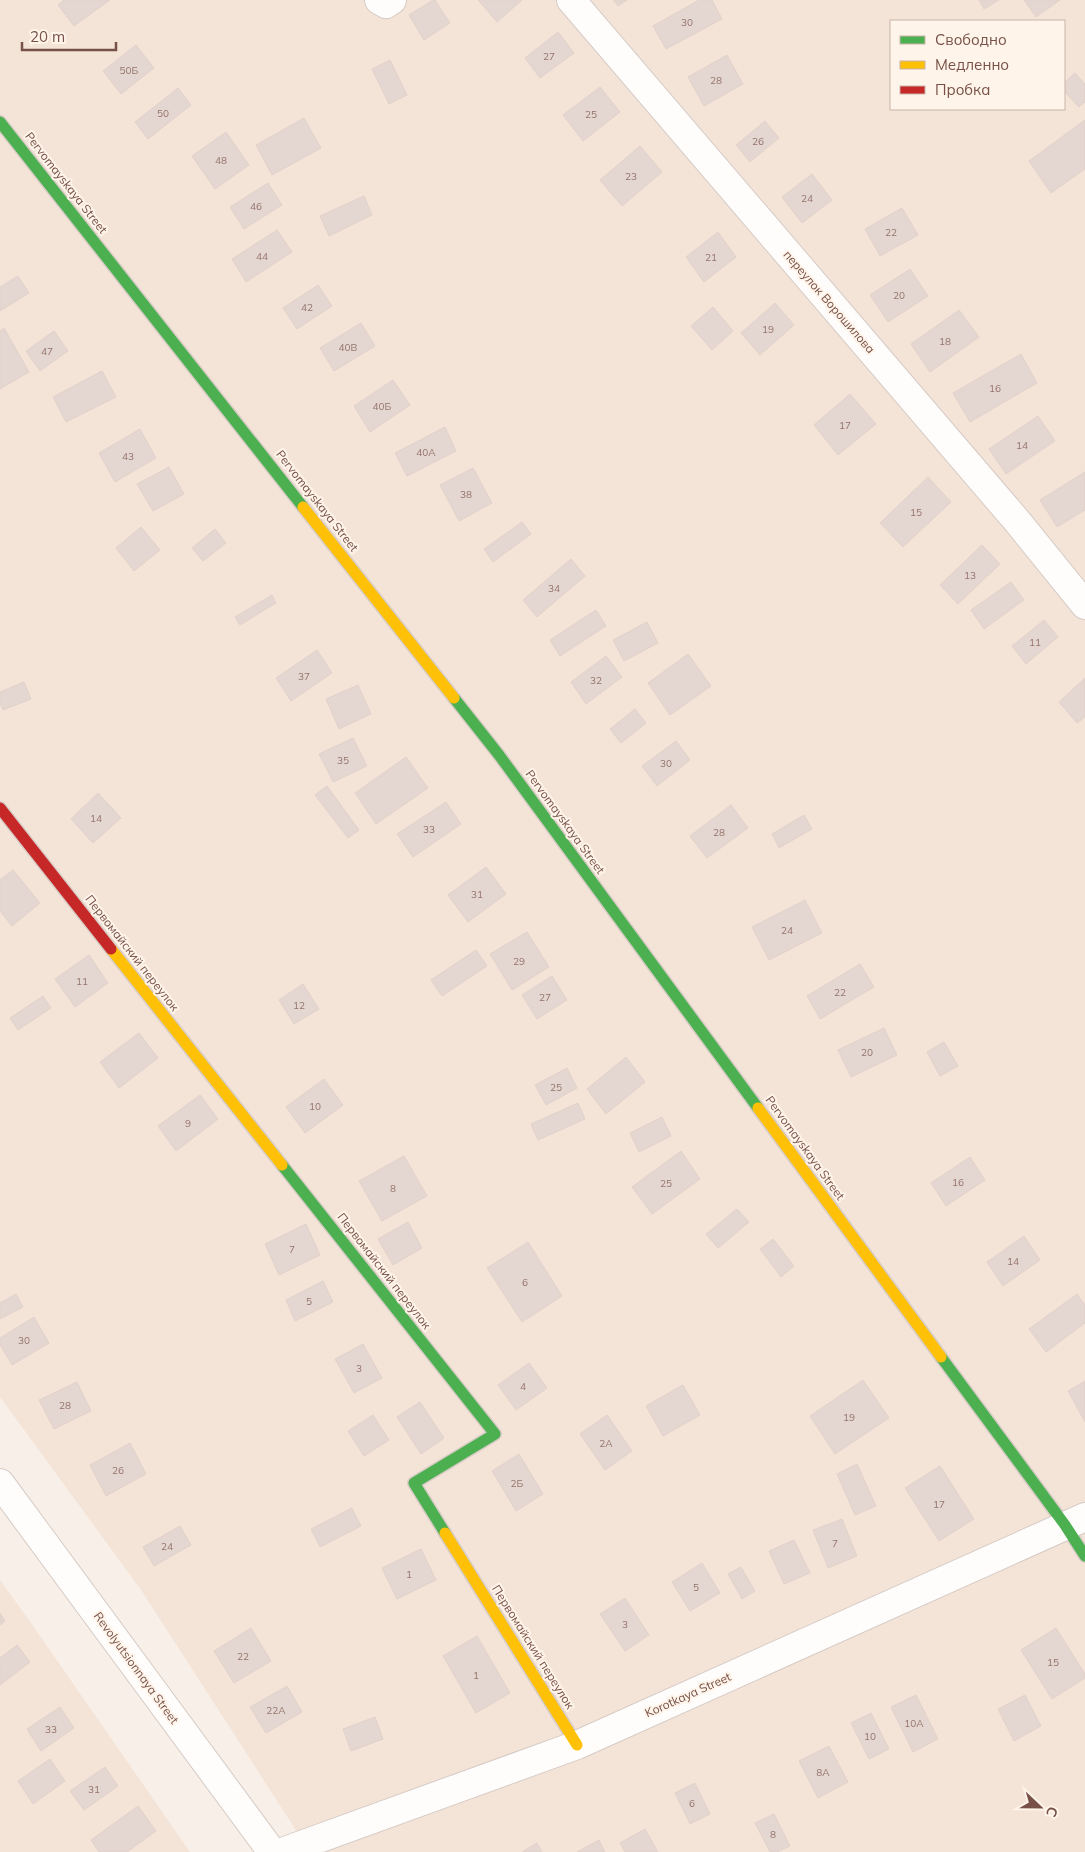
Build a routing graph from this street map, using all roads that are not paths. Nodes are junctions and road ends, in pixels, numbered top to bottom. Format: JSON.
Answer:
{"nodes":[{"id":1,"x":379,"y":0,"type":"edge"},
{"id":2,"x":392,"y":0,"type":"edge"},
{"id":3,"x":571,"y":0,"type":"edge"},
{"id":4,"x":0,"y":122,"type":"edge"},
{"id":5,"x":1085,"y":605,"type":"edge"},
{"id":6,"x":0,"y":808,"type":"edge"},
{"id":7,"x":0,"y":1483,"type":"edge"},
{"id":8,"x":1075,"y":1521,"type":"edge"},
{"id":9,"x":1085,"y":1556,"type":"edge"},
{"id":10,"x":577,"y":1745,"type":"junction"},
{"id":11,"x":272,"y":1852,"type":"edge"},
{"id":12,"x":282,"y":1852,"type":"edge"}],
"edges":[{"from":1,"to":2,"type":"street"},
{"from":3,"to":5,"type":"street","name":"переулок Ворошилова"},
{"from":4,"to":8,"type":"street","name":"Pervomayskaya Street"},
{"from":6,"to":10,"type":"street","name":"Первомайский переулок"},
{"from":7,"to":11,"type":"street","name":"Revolyutsionnaya Street"},
{"from":8,"to":9,"type":"street","name":"Pervomayskaya Street"},
{"from":8,"to":10,"type":"street","name":"Korotkaya Street"},
{"from":10,"to":12,"type":"street","name":"Korotkaya Street"}]}
